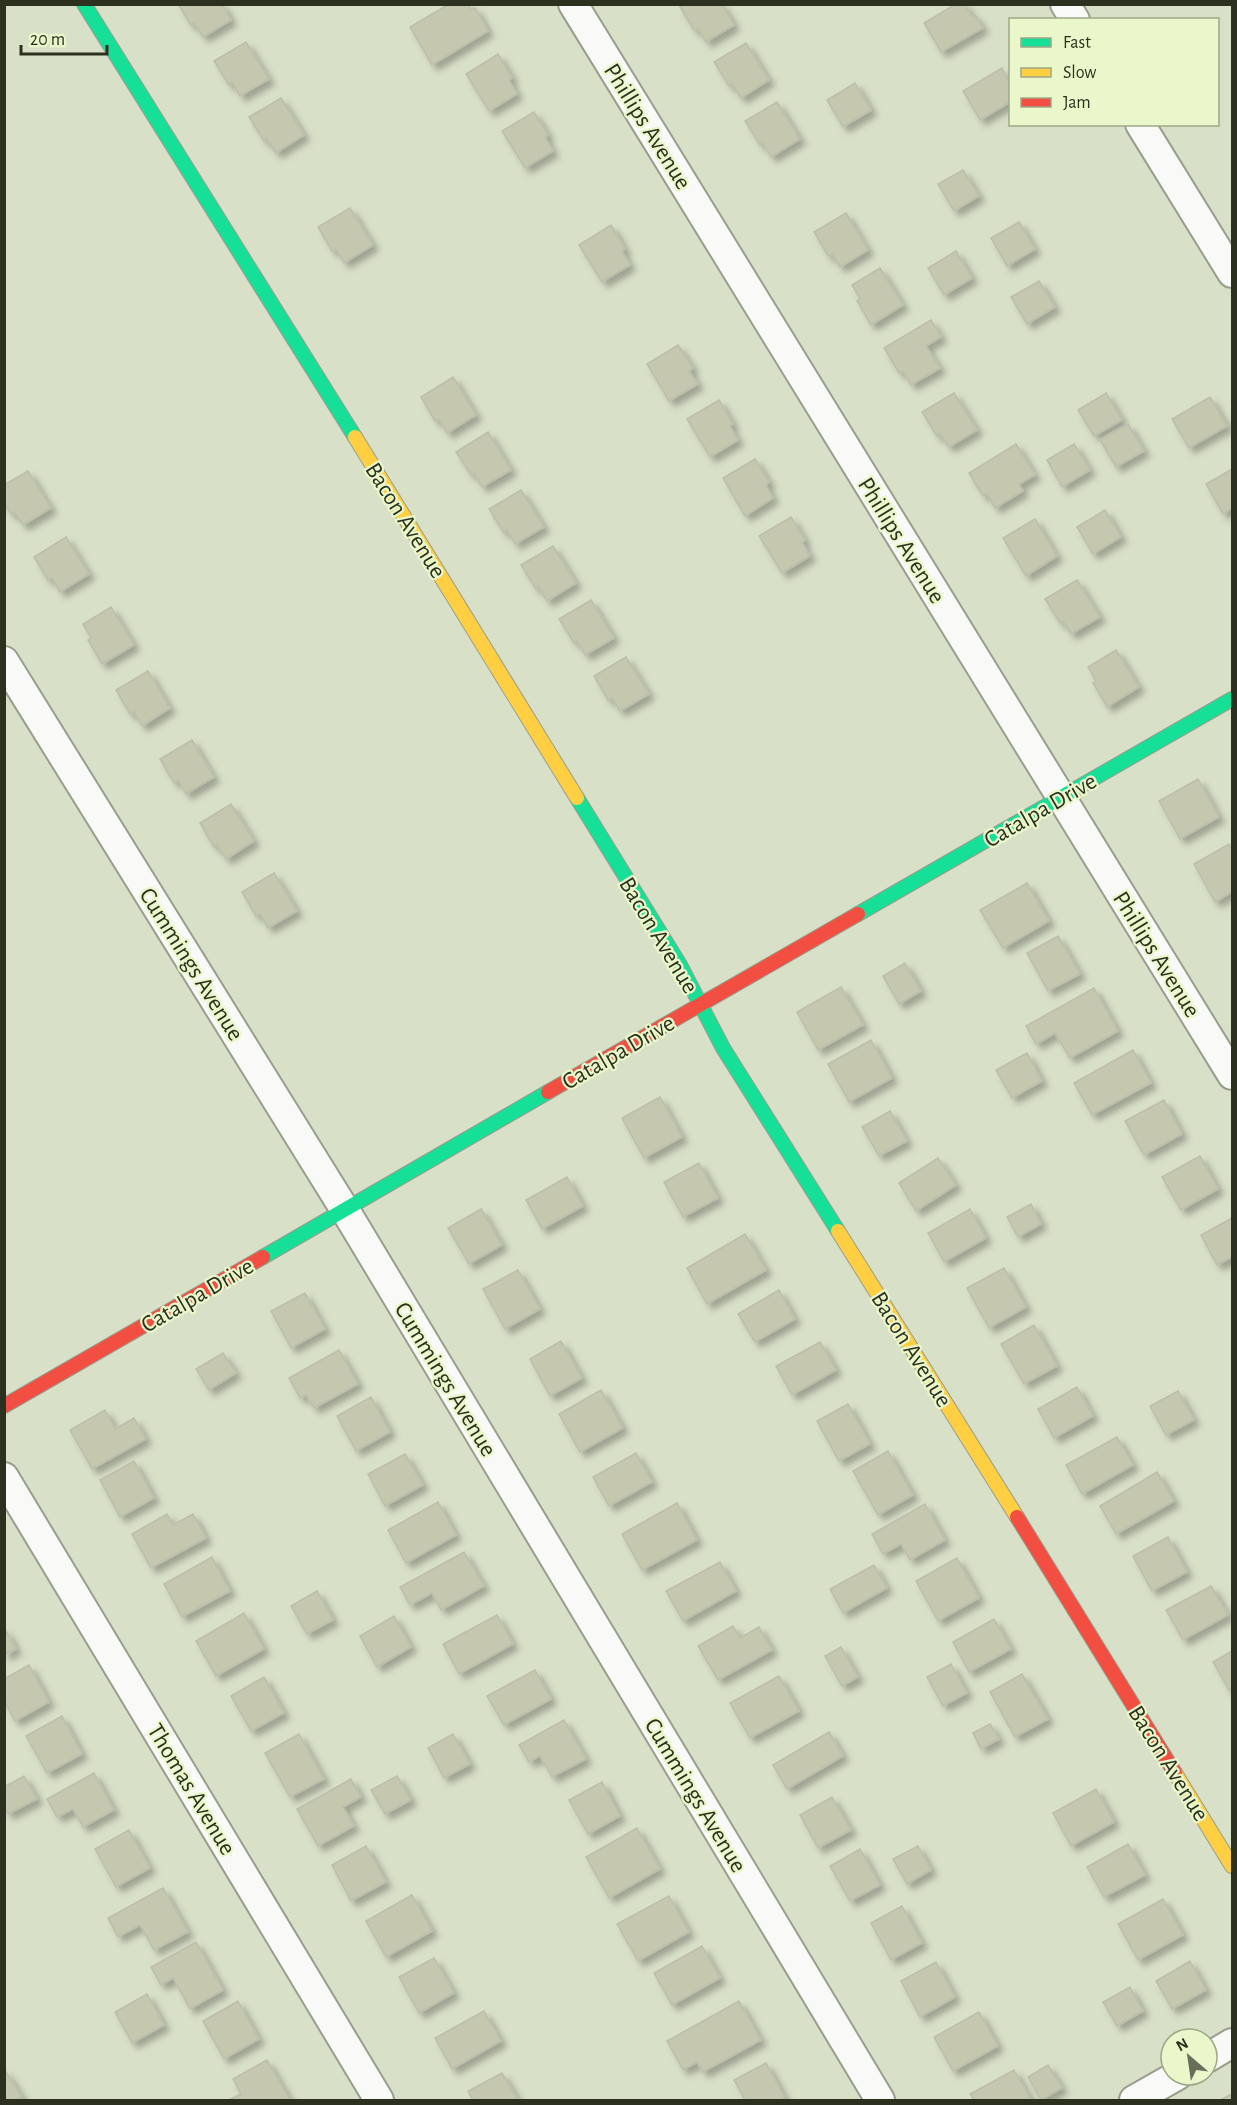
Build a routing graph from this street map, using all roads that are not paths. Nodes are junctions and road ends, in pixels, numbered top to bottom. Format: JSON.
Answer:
{"nodes":[{"id":1,"x":84,"y":4,"type":"edge"},
{"id":2,"x":573,"y":4,"type":"edge"},
{"id":3,"x":1065,"y":4,"type":"edge"},
{"id":4,"x":1074,"y":18,"type":"edge"},
{"id":5,"x":1141,"y":126,"type":"edge"},
{"id":6,"x":1233,"y":273,"type":"edge"},
{"id":7,"x":4,"y":662,"type":"edge"},
{"id":8,"x":1233,"y":699,"type":"edge"},
{"id":9,"x":1061,"y":798,"type":"junction"},
{"id":10,"x":700,"y":1004,"type":"junction"},
{"id":11,"x":1233,"y":1075,"type":"edge"},
{"id":12,"x":345,"y":1210,"type":"junction"},
{"id":13,"x":4,"y":1406,"type":"edge"},
{"id":14,"x":4,"y":1477,"type":"edge"},
{"id":15,"x":1233,"y":1866,"type":"edge"},
{"id":16,"x":1233,"y":2043,"type":"edge"},
{"id":17,"x":1219,"y":2051,"type":"edge"},
{"id":18,"x":1159,"y":2086,"type":"edge"},
{"id":19,"x":379,"y":2100,"type":"edge"},
{"id":20,"x":880,"y":2100,"type":"edge"},
{"id":21,"x":1134,"y":2100,"type":"edge"}],
"edges":[{"from":1,"to":10,"type":"street","name":"Bacon Avenue"},
{"from":2,"to":9,"type":"street","name":"Phillips Avenue"},
{"from":3,"to":4,"type":"street"},
{"from":5,"to":6,"type":"street"},
{"from":7,"to":12,"type":"street","name":"Cummings Avenue"},
{"from":8,"to":9,"type":"street","name":"Catalpa Drive"},
{"from":9,"to":10,"type":"street","name":"Catalpa Drive"},
{"from":9,"to":11,"type":"street","name":"Phillips Avenue"},
{"from":10,"to":12,"type":"street","name":"Catalpa Drive"},
{"from":10,"to":15,"type":"street","name":"Bacon Avenue"},
{"from":12,"to":13,"type":"street","name":"Catalpa Drive"},
{"from":12,"to":20,"type":"street","name":"Cummings Avenue"},
{"from":14,"to":19,"type":"street","name":"Thomas Avenue"},
{"from":16,"to":17,"type":"street"},
{"from":18,"to":21,"type":"street"}]}
